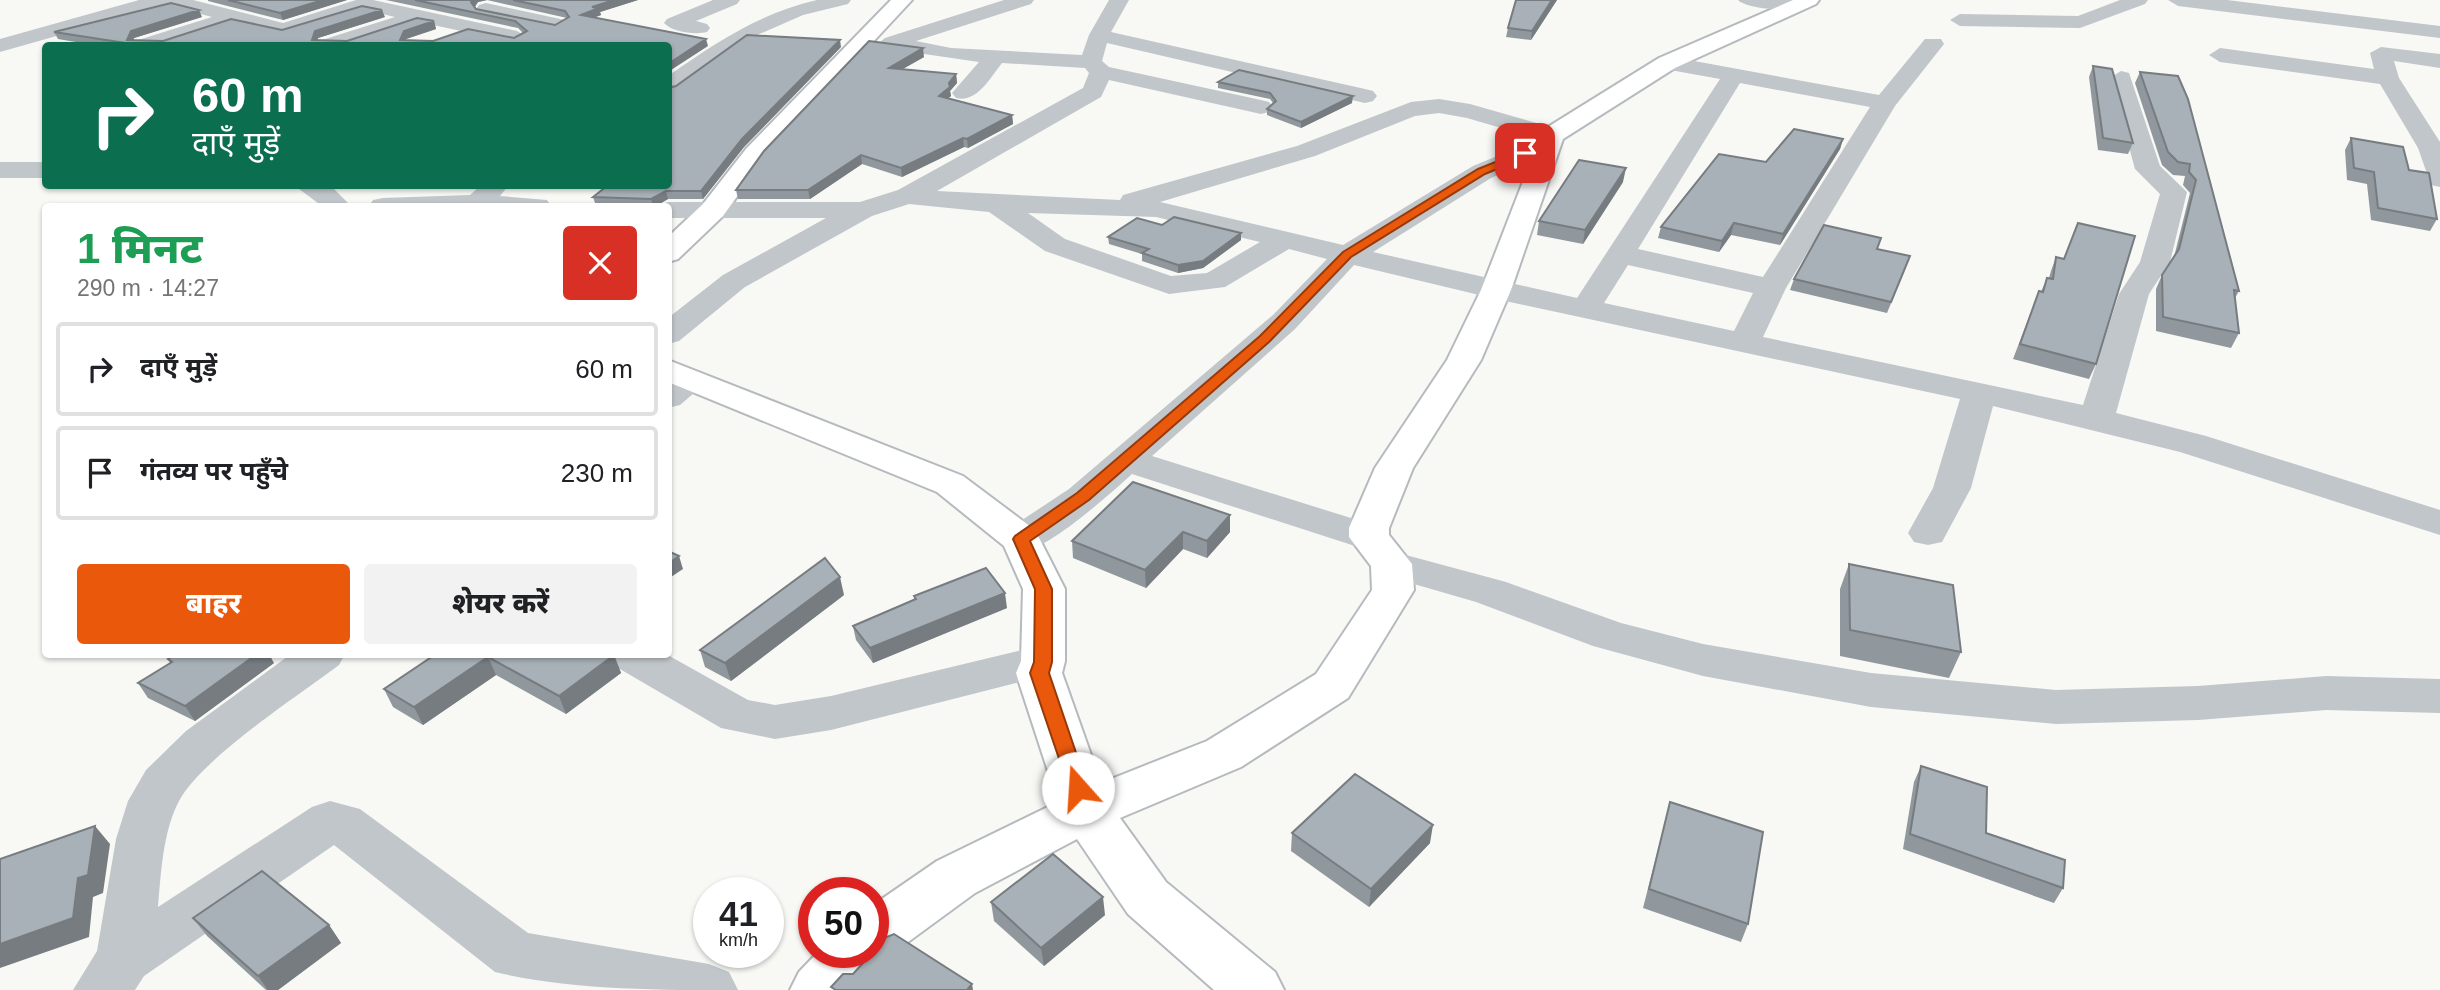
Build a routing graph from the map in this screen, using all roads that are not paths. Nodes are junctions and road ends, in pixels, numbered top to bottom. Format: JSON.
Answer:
{"nodes":[{"id":1,"x":161,"y":0,"type":"edge"},
{"id":2,"x":170,"y":0,"type":"edge"},
{"id":3,"x":498,"y":0,"type":"edge"},
{"id":4,"x":730,"y":0,"type":"edge"},
{"id":5,"x":841,"y":0,"type":"edge"},
{"id":6,"x":902,"y":0,"type":"edge"},
{"id":7,"x":1024,"y":0,"type":"edge"},
{"id":8,"x":1748,"y":0,"type":"edge"},
{"id":9,"x":2138,"y":0,"type":"edge"},
{"id":10,"x":2178,"y":0,"type":"edge"},
{"id":11,"x":371,"y":2,"type":"edge"},
{"id":12,"x":1804,"y":3,"type":"edge"},
{"id":13,"x":559,"y":4,"type":"edge"},
{"id":14,"x":269,"y":6,"type":"edge"},
{"id":15,"x":476,"y":7,"type":"junction"},
{"id":16,"x":2255,"y":7,"type":"edge"},
{"id":17,"x":203,"y":9,"type":"junction"},
{"id":18,"x":235,"y":16,"type":"junction"},
{"id":19,"x":417,"y":16,"type":"junction"},
{"id":20,"x":1115,"y":18,"type":"edge"},
{"id":21,"x":1960,"y":20,"type":"dead end"},
{"id":22,"x":468,"y":27,"type":"junction"},
{"id":23,"x":520,"y":27,"type":"junction"},
{"id":24,"x":700,"y":28,"type":"junction"},
{"id":25,"x":284,"y":29,"type":"junction"},
{"id":26,"x":2440,"y":32,"type":"edge"},
{"id":27,"x":741,"y":35,"type":"junction"},
{"id":28,"x":436,"y":38,"type":"edge"},
{"id":29,"x":134,"y":40,"type":"edge"},
{"id":30,"x":248,"y":41,"type":"edge"},
{"id":31,"x":669,"y":41,"type":"edge"},
{"id":32,"x":339,"y":42,"type":"edge"},
{"id":33,"x":499,"y":42,"type":"edge"},
{"id":34,"x":890,"y":43,"type":"junction"},
{"id":35,"x":1933,"y":44,"type":"dead end"},
{"id":36,"x":0,"y":46,"type":"edge"},
{"id":37,"x":856,"y":51,"type":"junction"},
{"id":38,"x":2220,"y":55,"type":"dead end"},
{"id":39,"x":995,"y":58,"type":"junction"},
{"id":40,"x":2440,"y":61,"type":"edge"},
{"id":41,"x":1667,"y":63,"type":"junction"},
{"id":42,"x":2282,"y":64,"type":"junction"},
{"id":43,"x":1096,"y":67,"type":"junction"},
{"id":44,"x":1733,"y":77,"type":"junction"},
{"id":45,"x":2121,"y":78,"type":"dead end"},
{"id":46,"x":2388,"y":78,"type":"junction"},
{"id":47,"x":672,"y":84,"type":"edge"},
{"id":48,"x":964,"y":93,"type":"dead end"},
{"id":49,"x":1365,"y":96,"type":"dead end"},
{"id":50,"x":1885,"y":103,"type":"junction"},
{"id":51,"x":1261,"y":107,"type":"dead end"},
{"id":52,"x":1550,"y":140,"type":"junction"},
{"id":53,"x":0,"y":170,"type":"edge"},
{"id":54,"x":42,"y":170,"type":"edge"},
{"id":55,"x":2440,"y":179,"type":"edge"},
{"id":56,"x":486,"y":194,"type":"edge"},
{"id":57,"x":908,"y":196,"type":"junction"},
{"id":58,"x":409,"y":203,"type":"edge"},
{"id":59,"x":524,"y":203,"type":"edge"},
{"id":60,"x":996,"y":204,"type":"junction"},
{"id":61,"x":1111,"y":207,"type":"junction"},
{"id":62,"x":672,"y":210,"type":"edge"},
{"id":63,"x":713,"y":210,"type":"junction"},
{"id":64,"x":863,"y":210,"type":"junction"},
{"id":65,"x":1285,"y":240,"type":"junction"},
{"id":66,"x":672,"y":249,"type":"edge"},
{"id":67,"x":1620,"y":254,"type":"junction"},
{"id":68,"x":1347,"y":255,"type":"junction"},
{"id":69,"x":1771,"y":288,"type":"junction"},
{"id":70,"x":1496,"y":290,"type":"junction"},
{"id":71,"x":1586,"y":308,"type":"junction"},
{"id":72,"x":672,"y":331,"type":"edge"},
{"id":73,"x":1745,"y":341,"type":"junction"},
{"id":74,"x":676,"y":383,"type":"edge"},
{"id":75,"x":1980,"y":391,"type":"junction"},
{"id":76,"x":2097,"y":418,"type":"junction"},
{"id":77,"x":1125,"y":460,"type":"junction"},
{"id":78,"x":2440,"y":523,"type":"edge"},
{"id":79,"x":1928,"y":533,"type":"dead end"},
{"id":80,"x":1021,"y":539,"type":"junction"},
{"id":81,"x":1380,"y":550,"type":"junction"},
{"id":82,"x":318,"y":658,"type":"edge"},
{"id":83,"x":636,"y":658,"type":"edge"},
{"id":84,"x":1043,"y":662,"type":"junction"},
{"id":85,"x":2440,"y":696,"type":"edge"},
{"id":86,"x":1086,"y":811,"type":"junction"},
{"id":87,"x":889,"y":925,"type":"edge"},
{"id":88,"x":840,"y":968,"type":"edge"},
{"id":89,"x":113,"y":975,"type":"edge"},
{"id":90,"x":709,"y":990,"type":"edge"},
{"id":91,"x":819,"y":990,"type":"edge"},
{"id":92,"x":1255,"y":990,"type":"edge"}],
"edges":[{"from":1,"to":36,"type":"street"},
{"from":2,"to":17,"type":"street"},
{"from":3,"to":15,"type":"street"},
{"from":4,"to":24,"type":"street"},
{"from":5,"to":27,"type":"street"},
{"from":6,"to":37,"type":"main road"},
{"from":7,"to":34,"type":"street"},
{"from":8,"to":12,"type":"street"},
{"from":9,"to":21,"type":"street"},
{"from":10,"to":16,"type":"street"},
{"from":11,"to":19,"type":"street"},
{"from":11,"to":25,"type":"street"},
{"from":12,"to":41,"type":"main road"},
{"from":13,"to":23,"type":"street"},
{"from":14,"to":18,"type":"street"},
{"from":15,"to":19,"type":"street"},
{"from":15,"to":23,"type":"street"},
{"from":16,"to":26,"type":"street"},
{"from":16,"to":42,"type":"street"},
{"from":17,"to":18,"type":"street"},
{"from":17,"to":29,"type":"street"},
{"from":18,"to":25,"type":"street"},
{"from":18,"to":29,"type":"street"},
{"from":19,"to":22,"type":"street"},
{"from":19,"to":32,"type":"street"},
{"from":20,"to":43,"type":"street"},
{"from":20,"to":49,"type":"street"},
{"from":22,"to":23,"type":"street"},
{"from":22,"to":28,"type":"street"},
{"from":23,"to":33,"type":"street"},
{"from":24,"to":27,"type":"street"},
{"from":24,"to":31,"type":"street"},
{"from":25,"to":30,"type":"street"},
{"from":27,"to":47,"type":"street"},
{"from":34,"to":37,"type":"street"},
{"from":34,"to":39,"type":"street"},
{"from":35,"to":50,"type":"street"},
{"from":37,"to":63,"type":"main road"},
{"from":38,"to":42,"type":"street"},
{"from":39,"to":43,"type":"street"},
{"from":39,"to":48,"type":"street"},
{"from":40,"to":46,"type":"street"},
{"from":41,"to":44,"type":"street"},
{"from":41,"to":52,"type":"main road"},
{"from":42,"to":46,"type":"street"},
{"from":43,"to":51,"type":"street"},
{"from":43,"to":57,"type":"street"},
{"from":44,"to":50,"type":"street"},
{"from":44,"to":67,"type":"street"},
{"from":45,"to":76,"type":"street"},
{"from":46,"to":55,"type":"street"},
{"from":50,"to":69,"type":"street"},
{"from":52,"to":61,"type":"street"},
{"from":52,"to":68,"type":"street"},
{"from":52,"to":70,"type":"main road"},
{"from":53,"to":54,"type":"street"},
{"from":56,"to":58,"type":"street"},
{"from":56,"to":59,"type":"street"},
{"from":57,"to":60,"type":"street"},
{"from":57,"to":64,"type":"street"},
{"from":60,"to":61,"type":"street"},
{"from":60,"to":65,"type":"street"},
{"from":61,"to":65,"type":"street"},
{"from":62,"to":63,"type":"street"},
{"from":63,"to":64,"type":"street"},
{"from":63,"to":66,"type":"main road"},
{"from":64,"to":72,"type":"street"},
{"from":65,"to":68,"type":"street"},
{"from":67,"to":69,"type":"street"},
{"from":67,"to":71,"type":"street"},
{"from":68,"to":70,"type":"street"},
{"from":68,"to":77,"type":"street"},
{"from":69,"to":73,"type":"street"},
{"from":70,"to":71,"type":"street"},
{"from":70,"to":81,"type":"main road"},
{"from":71,"to":73,"type":"street"},
{"from":73,"to":75,"type":"street"},
{"from":74,"to":80,"type":"main road"},
{"from":75,"to":76,"type":"street"},
{"from":75,"to":79,"type":"street"},
{"from":76,"to":78,"type":"street"},
{"from":77,"to":80,"type":"street"},
{"from":77,"to":81,"type":"street"},
{"from":80,"to":84,"type":"main road"},
{"from":81,"to":85,"type":"street"},
{"from":81,"to":86,"type":"main road"},
{"from":82,"to":89,"type":"street"},
{"from":83,"to":84,"type":"street"},
{"from":84,"to":86,"type":"main road"},
{"from":86,"to":87,"type":"main road"},
{"from":86,"to":92,"type":"main road"},
{"from":88,"to":91,"type":"main road"},
{"from":89,"to":90,"type":"street"}]}
